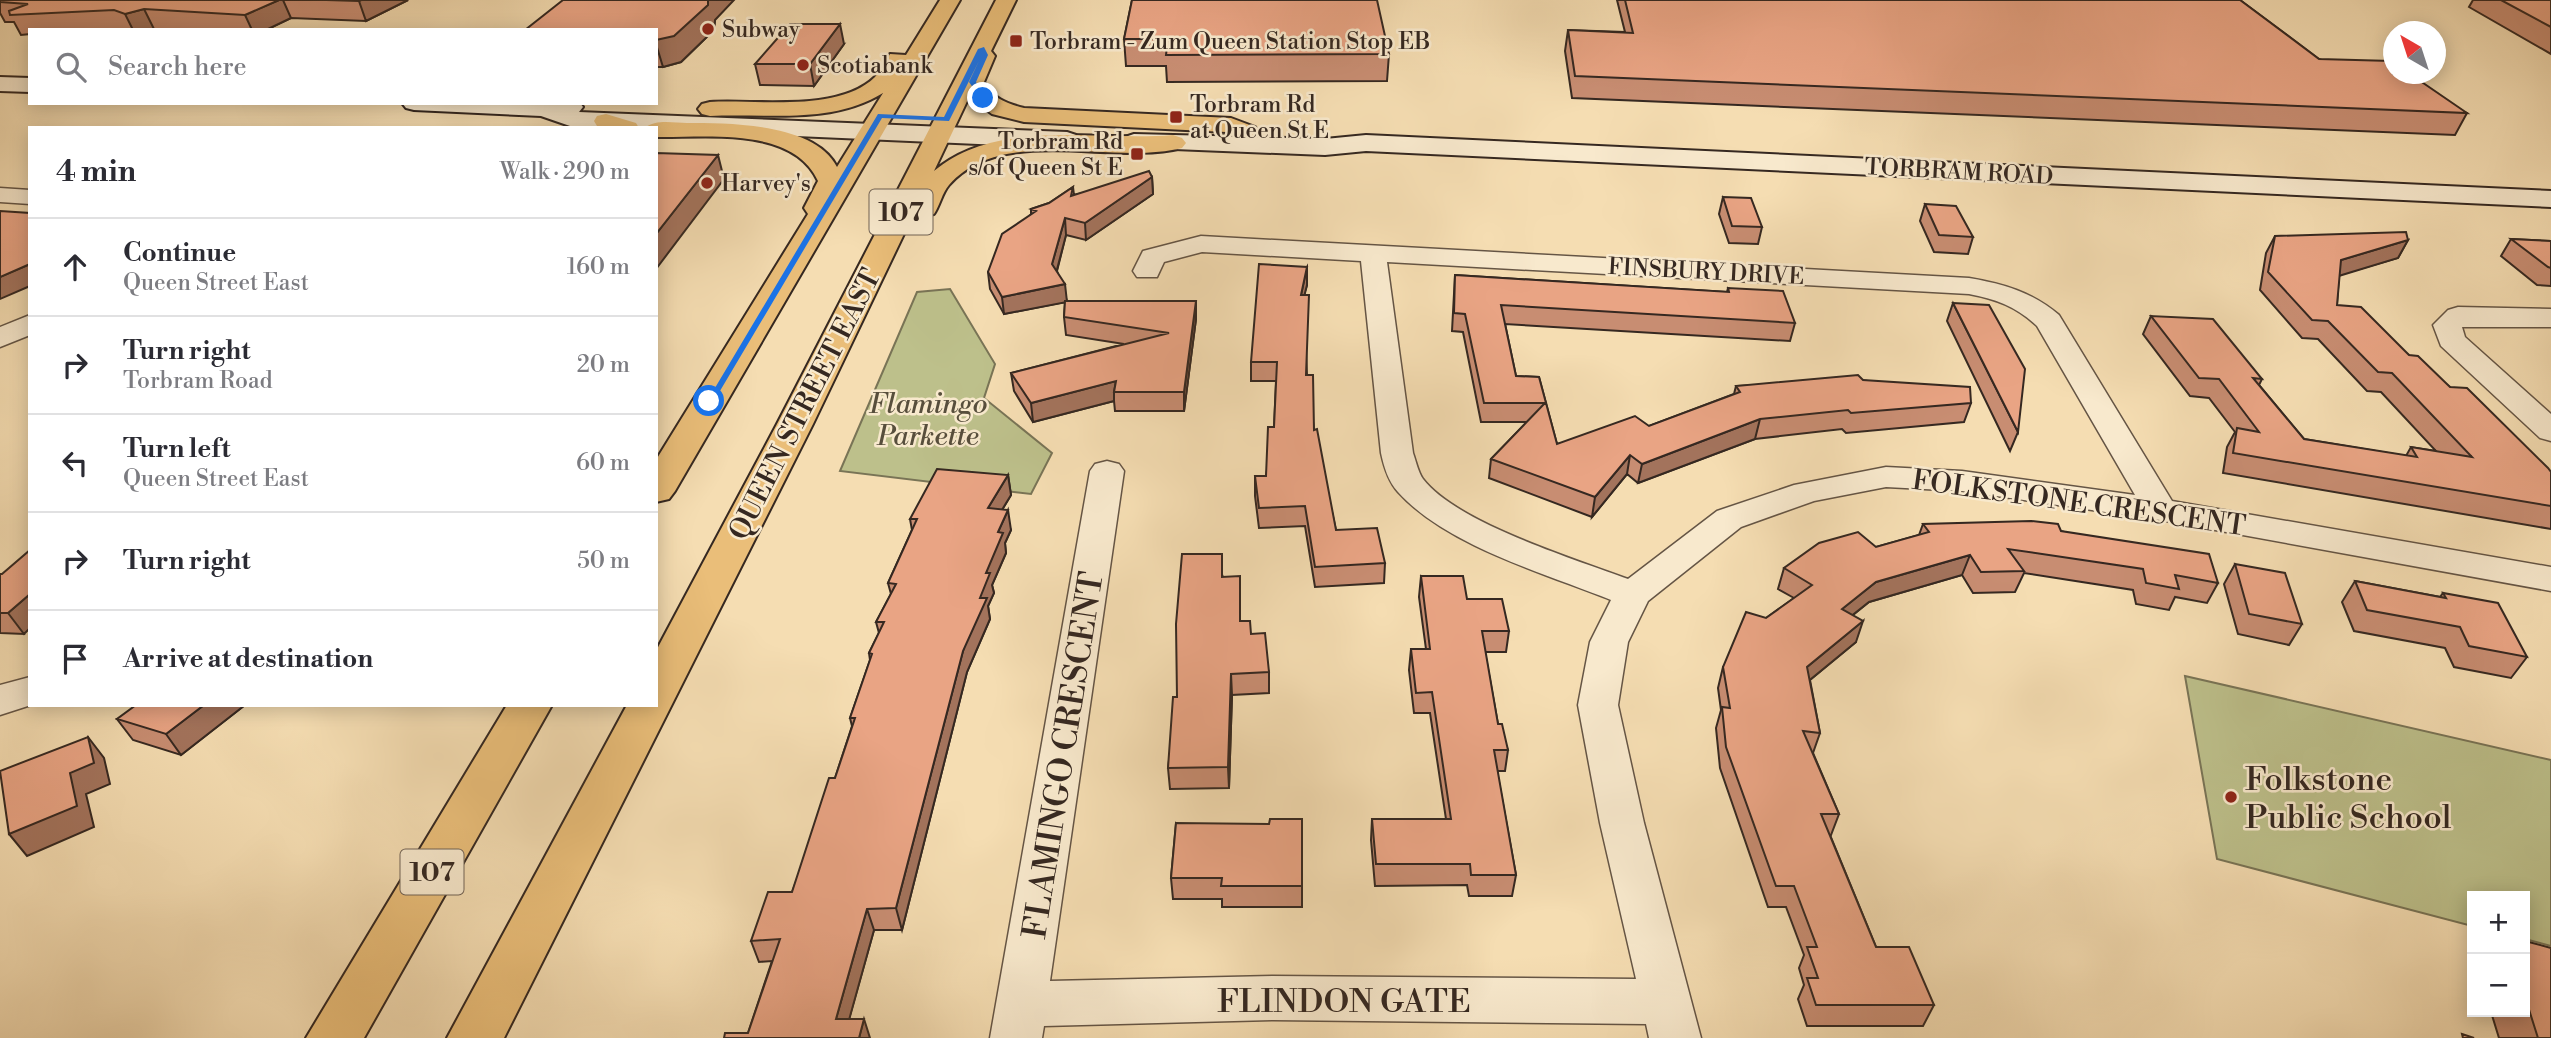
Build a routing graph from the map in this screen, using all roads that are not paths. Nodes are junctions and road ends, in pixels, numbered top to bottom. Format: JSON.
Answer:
{"nodes":[{"id":1,"x":950,"y":0,"type":"edge"},
{"id":2,"x":1006,"y":0,"type":"edge"},
{"id":3,"x":930,"y":34,"type":"junction"},
{"id":4,"x":981,"y":49,"type":"junction"},
{"id":5,"x":0,"y":84,"type":"edge"},
{"id":6,"x":28,"y":85,"type":"edge"},
{"id":7,"x":458,"y":105,"type":"edge"},
{"id":8,"x":545,"y":109,"type":"junction"},
{"id":9,"x":710,"y":109,"type":"junction"},
{"id":10,"x":616,"y":124,"type":"edge"},
{"id":11,"x":875,"y":124,"type":"junction"},
{"id":12,"x":943,"y":127,"type":"junction"},
{"id":13,"x":658,"y":130,"type":"edge"},
{"id":14,"x":1246,"y":132,"type":"junction"},
{"id":15,"x":1173,"y":143,"type":"junction"},
{"id":16,"x":1366,"y":143,"type":"junction"},
{"id":17,"x":0,"y":195,"type":"edge"},
{"id":18,"x":28,"y":197,"type":"edge"},
{"id":19,"x":2551,"y":199,"type":"edge"},
{"id":20,"x":815,"y":226,"type":"junction"},
{"id":21,"x":1373,"y":253,"type":"junction"},
{"id":22,"x":1147,"y":271,"type":"dead end"},
{"id":23,"x":863,"y":289,"type":"junction"},
{"id":24,"x":2551,"y":318,"type":"edge"},
{"id":25,"x":28,"y":325,"type":"edge"},
{"id":26,"x":0,"y":338,"type":"edge"},
{"id":27,"x":2551,"y":431,"type":"edge"},
{"id":28,"x":1107,"y":471,"type":"dead end"},
{"id":29,"x":658,"y":488,"type":"edge"},
{"id":30,"x":2160,"y":509,"type":"junction"},
{"id":31,"x":2551,"y":579,"type":"edge"},
{"id":32,"x":1632,"y":594,"type":"junction"},
{"id":33,"x":658,"y":689,"type":"edge"},
{"id":34,"x":28,"y":692,"type":"edge"},
{"id":35,"x":0,"y":700,"type":"edge"},
{"id":36,"x":529,"y":707,"type":"edge"},
{"id":37,"x":649,"y":707,"type":"edge"},
{"id":38,"x":1670,"y":1020,"type":"edge"},
{"id":39,"x":1019,"y":1021,"type":"edge"},
{"id":40,"x":334,"y":1038,"type":"edge"},
{"id":41,"x":475,"y":1038,"type":"edge"}],
"edges":[{"from":1,"to":3,"type":"main road","number":"107"},
{"from":2,"to":4,"type":"main road","name":"QUEEN STREET EAST","number":"107"},
{"from":3,"to":9,"type":"main road"},
{"from":3,"to":11,"type":"main road","number":"107"},
{"from":4,"to":12,"type":"main road","name":"QUEEN STREET EAST","number":"107"},
{"from":4,"to":14,"type":"main road"},
{"from":5,"to":6,"type":"main road"},
{"from":7,"to":8,"type":"main road","name":"TORBRAM ROAD"},
{"from":8,"to":9,"type":"main road","name":"TORBRAM ROAD"},
{"from":8,"to":10,"type":"main road","name":"TORBRAM ROAD"},
{"from":9,"to":11,"type":"main road","name":"TORBRAM ROAD"},
{"from":10,"to":11,"type":"main road","name":"TORBRAM ROAD"},
{"from":11,"to":12,"type":"main road","name":"TORBRAM ROAD"},
{"from":11,"to":20,"type":"main road","number":"107"},
{"from":12,"to":14,"type":"main road","name":"TORBRAM ROAD"},
{"from":12,"to":15,"type":"main road","name":"TORBRAM ROAD"},
{"from":12,"to":23,"type":"main road","name":"QUEEN STREET EAST","number":"107"},
{"from":13,"to":20,"type":"main road"},
{"from":14,"to":16,"type":"main road","name":"TORBRAM ROAD"},
{"from":15,"to":16,"type":"main road","name":"TORBRAM ROAD"},
{"from":15,"to":23,"type":"main road"},
{"from":16,"to":19,"type":"main road","name":"TORBRAM ROAD"},
{"from":17,"to":18,"type":"street"},
{"from":20,"to":29,"type":"main road","number":"107"},
{"from":21,"to":22,"type":"street","name":"FINSBURY DRIVE"},
{"from":21,"to":30,"type":"street","name":"FINSBURY DRIVE"},
{"from":21,"to":32,"type":"street"},
{"from":23,"to":33,"type":"main road","name":"QUEEN STREET EAST","number":"107"},
{"from":24,"to":27,"type":"street"},
{"from":25,"to":26,"type":"street"},
{"from":28,"to":39,"type":"street","name":"FLAMINGO CRESCENT"},
{"from":30,"to":31,"type":"street","name":"FOLKSTONE CRESCENT"},
{"from":30,"to":32,"type":"street","name":"FOLKSTONE CRESCENT"},
{"from":32,"to":38,"type":"street","name":"FOLKSTONE CRESCENT"},
{"from":34,"to":35,"type":"street"},
{"from":36,"to":40,"type":"main road","number":"107"},
{"from":37,"to":41,"type":"main road"},
{"from":38,"to":39,"type":"street","name":"FLINDON GATE"}]}
